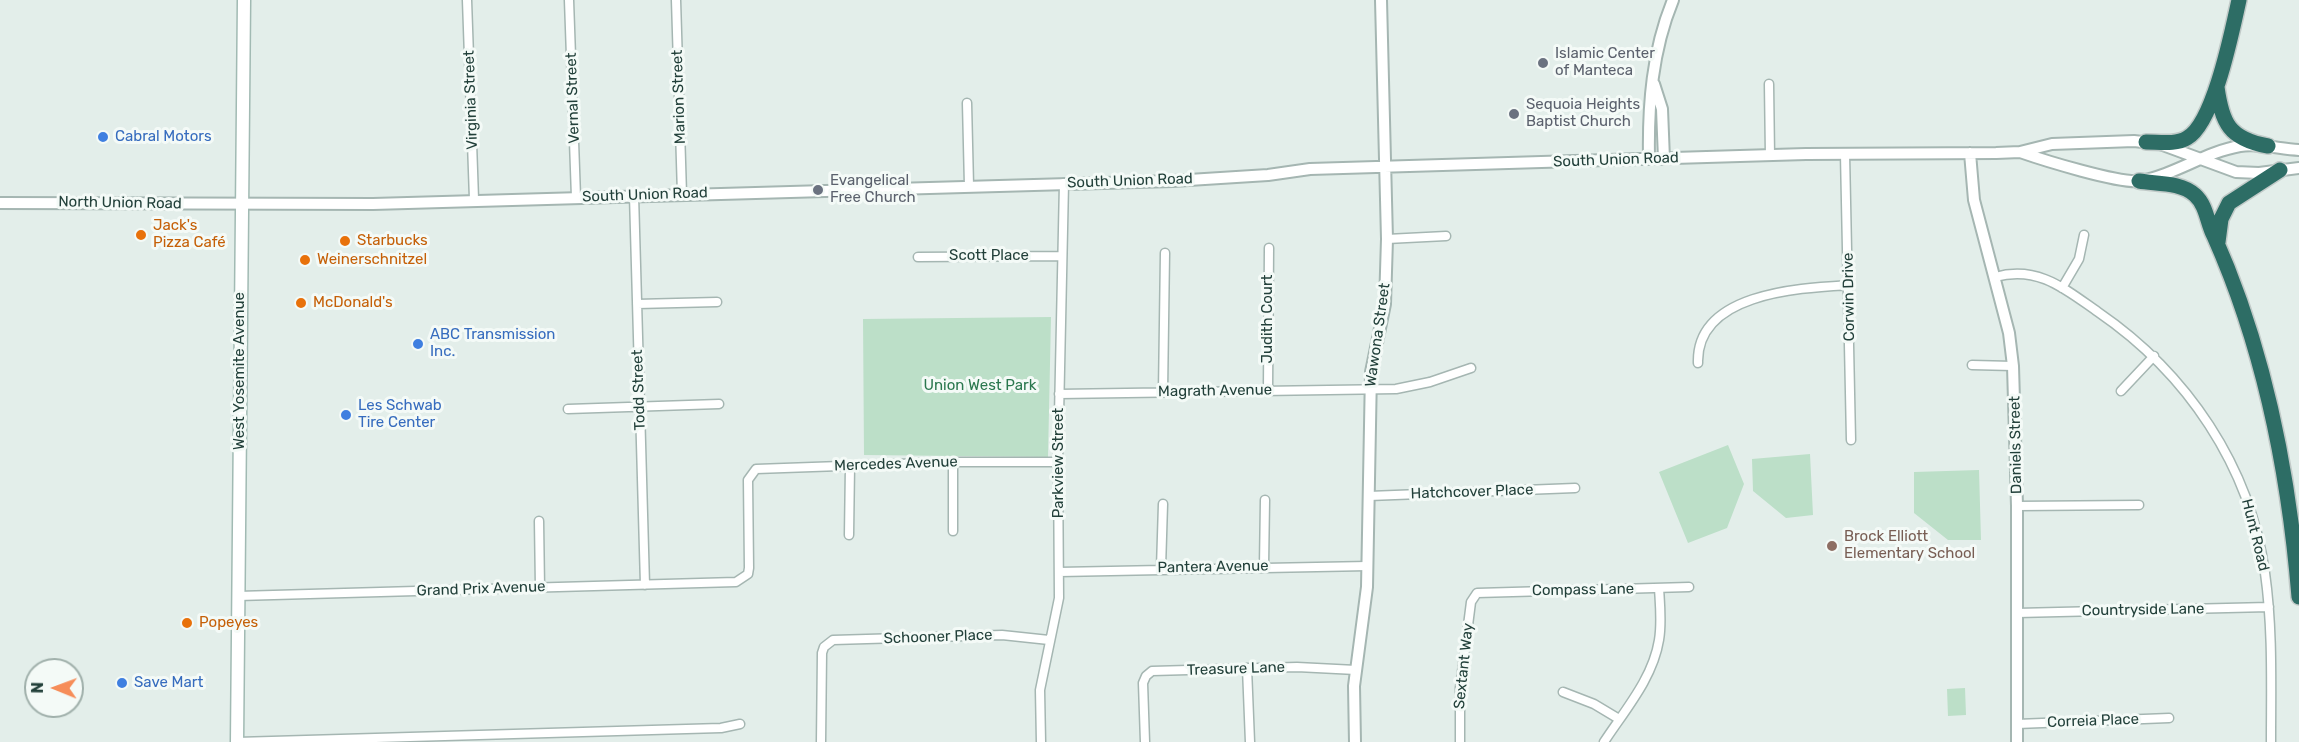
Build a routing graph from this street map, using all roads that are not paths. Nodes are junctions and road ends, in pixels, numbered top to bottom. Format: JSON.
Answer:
{"nodes":[{"id":1,"x":244,"y":0,"type":"edge"},
{"id":2,"x":467,"y":0,"type":"edge"},
{"id":3,"x":569,"y":0,"type":"edge"},
{"id":4,"x":676,"y":0,"type":"edge"},
{"id":5,"x":1381,"y":0,"type":"edge"},
{"id":6,"x":1673,"y":0,"type":"edge"},
{"id":7,"x":2239,"y":0,"type":"edge"},
{"id":8,"x":1653,"y":84,"type":"junction"},
{"id":9,"x":1769,"y":84,"type":"dead end"},
{"id":10,"x":2217,"y":87,"type":"junction"},
{"id":11,"x":968,"y":103,"type":"dead end"},
{"id":12,"x":2146,"y":142,"type":"junction"},
{"id":13,"x":2268,"y":146,"type":"junction"},
{"id":14,"x":2298,"y":150,"type":"edge"},
{"id":15,"x":2020,"y":152,"type":"junction"},
{"id":16,"x":1970,"y":153,"type":"junction"},
{"id":17,"x":1845,"y":154,"type":"junction"},
{"id":18,"x":1770,"y":156,"type":"junction"},
{"id":19,"x":1649,"y":159,"type":"junction"},
{"id":20,"x":1664,"y":159,"type":"junction"},
{"id":21,"x":2202,"y":160,"type":"junction"},
{"id":22,"x":1386,"y":168,"type":"junction"},
{"id":23,"x":2299,"y":168,"type":"edge"},
{"id":24,"x":2280,"y":170,"type":"junction"},
{"id":25,"x":2139,"y":181,"type":"junction"},
{"id":26,"x":1064,"y":183,"type":"junction"},
{"id":27,"x":969,"y":186,"type":"junction"},
{"id":28,"x":682,"y":194,"type":"junction"},
{"id":29,"x":634,"y":195,"type":"junction"},
{"id":30,"x":576,"y":197,"type":"junction"},
{"id":31,"x":474,"y":200,"type":"junction"},
{"id":32,"x":0,"y":203,"type":"edge"},
{"id":33,"x":240,"y":204,"type":"junction"},
{"id":34,"x":2084,"y":235,"type":"dead end"},
{"id":35,"x":1446,"y":236,"type":"dead end"},
{"id":36,"x":1387,"y":239,"type":"junction"},
{"id":37,"x":2218,"y":242,"type":"junction"},
{"id":38,"x":1269,"y":248,"type":"dead end"},
{"id":39,"x":1166,"y":253,"type":"dead end"},
{"id":40,"x":1061,"y":256,"type":"junction"},
{"id":41,"x":918,"y":257,"type":"dead end"},
{"id":42,"x":1995,"y":277,"type":"junction"},
{"id":43,"x":1849,"y":285,"type":"junction"},
{"id":44,"x":2062,"y":288,"type":"junction"},
{"id":45,"x":717,"y":302,"type":"dead end"},
{"id":46,"x":637,"y":304,"type":"junction"},
{"id":47,"x":2154,"y":356,"type":"junction"},
{"id":48,"x":1698,"y":363,"type":"dead end"},
{"id":49,"x":1972,"y":365,"type":"dead end"},
{"id":50,"x":2013,"y":366,"type":"junction"},
{"id":51,"x":1472,"y":368,"type":"dead end"},
{"id":52,"x":1268,"y":389,"type":"junction"},
{"id":53,"x":1370,"y":390,"type":"junction"},
{"id":54,"x":2121,"y":390,"type":"dead end"},
{"id":55,"x":1164,"y":392,"type":"junction"},
{"id":56,"x":1059,"y":394,"type":"junction"},
{"id":57,"x":719,"y":404,"type":"dead end"},
{"id":58,"x":641,"y":407,"type":"junction"},
{"id":59,"x":568,"y":409,"type":"dead end"},
{"id":60,"x":1851,"y":440,"type":"dead end"},
{"id":61,"x":953,"y":462,"type":"junction"},
{"id":62,"x":1058,"y":462,"type":"junction"},
{"id":63,"x":850,"y":465,"type":"junction"},
{"id":64,"x":1575,"y":488,"type":"dead end"},
{"id":65,"x":1369,"y":496,"type":"junction"},
{"id":66,"x":1265,"y":500,"type":"dead end"},
{"id":67,"x":1162,"y":504,"type":"dead end"},
{"id":68,"x":2139,"y":505,"type":"dead end"},
{"id":69,"x":2017,"y":506,"type":"junction"},
{"id":70,"x":539,"y":521,"type":"dead end"},
{"id":71,"x":953,"y":531,"type":"dead end"},
{"id":72,"x":849,"y":535,"type":"dead end"},
{"id":73,"x":1263,"y":566,"type":"junction"},
{"id":74,"x":1368,"y":566,"type":"junction"},
{"id":75,"x":1161,"y":568,"type":"junction"},
{"id":76,"x":1059,"y":572,"type":"junction"},
{"id":77,"x":725,"y":582,"type":"joint"},
{"id":78,"x":645,"y":585,"type":"junction"},
{"id":79,"x":1689,"y":587,"type":"dead end"},
{"id":80,"x":540,"y":588,"type":"junction"},
{"id":81,"x":1659,"y":588,"type":"junction"},
{"id":82,"x":1477,"y":593,"type":"joint"},
{"id":83,"x":238,"y":596,"type":"junction"},
{"id":84,"x":2299,"y":597,"type":"edge"},
{"id":85,"x":2269,"y":607,"type":"junction"},
{"id":86,"x":2017,"y":613,"type":"junction"},
{"id":87,"x":1049,"y":640,"type":"junction"},
{"id":88,"x":1247,"y":668,"type":"junction"},
{"id":89,"x":1356,"y":670,"type":"junction"},
{"id":90,"x":1563,"y":692,"type":"dead end"},
{"id":91,"x":2169,"y":718,"type":"dead end"},
{"id":92,"x":1619,"y":719,"type":"junction"},
{"id":93,"x":740,"y":724,"type":"dead end"},
{"id":94,"x":2018,"y":724,"type":"junction"},
{"id":95,"x":237,"y":742,"type":"edge"},
{"id":96,"x":821,"y":742,"type":"edge"},
{"id":97,"x":1041,"y":742,"type":"edge"},
{"id":98,"x":1145,"y":742,"type":"edge"},
{"id":99,"x":1250,"y":742,"type":"edge"},
{"id":100,"x":1355,"y":742,"type":"edge"},
{"id":101,"x":1460,"y":742,"type":"edge"},
{"id":102,"x":1604,"y":742,"type":"edge"},
{"id":103,"x":2017,"y":742,"type":"edge"},
{"id":104,"x":2271,"y":742,"type":"edge"}],
"edges":[{"from":1,"to":33,"type":"main road","name":"West Yosemite Avenue"},
{"from":2,"to":31,"type":"street","name":"Virginia Street"},
{"from":3,"to":30,"type":"street","name":"Vernal Street"},
{"from":4,"to":28,"type":"street","name":"Marion Street"},
{"from":5,"to":22,"type":"street","name":"Wawona Street"},
{"from":6,"to":8,"type":"street"},
{"from":7,"to":10,"type":"highway"},
{"from":8,"to":19,"type":"street"},
{"from":8,"to":20,"type":"street"},
{"from":9,"to":18,"type":"street"},
{"from":10,"to":12,"type":"highway"},
{"from":10,"to":13,"type":"highway"},
{"from":11,"to":27,"type":"street"},
{"from":12,"to":15,"type":"street","name":"South Union Road"},
{"from":12,"to":21,"type":"street","name":"South Union Road"},
{"from":13,"to":14,"type":"street","name":"South Union Road"},
{"from":13,"to":21,"type":"street","name":"South Union Road"},
{"from":15,"to":16,"type":"street","name":"South Union Road"},
{"from":15,"to":25,"type":"street","name":"South Union Road"},
{"from":16,"to":17,"type":"street","name":"South Union Road"},
{"from":16,"to":42,"type":"street","name":"Daniels Street"},
{"from":17,"to":18,"type":"street","name":"South Union Road"},
{"from":17,"to":43,"type":"street","name":"Corwin Drive"},
{"from":18,"to":20,"type":"street","name":"South Union Road"},
{"from":19,"to":20,"type":"street","name":"South Union Road"},
{"from":19,"to":22,"type":"street","name":"South Union Road"},
{"from":21,"to":24,"type":"street","name":"South Union Road"},
{"from":21,"to":25,"type":"street","name":"South Union Road"},
{"from":22,"to":26,"type":"street","name":"South Union Road"},
{"from":22,"to":36,"type":"street","name":"Wawona Street"},
{"from":23,"to":24,"type":"street","name":"South Union Road"},
{"from":24,"to":37,"type":"highway"},
{"from":25,"to":37,"type":"highway"},
{"from":26,"to":27,"type":"street","name":"South Union Road"},
{"from":26,"to":40,"type":"street","name":"Parkview Street"},
{"from":27,"to":28,"type":"street","name":"South Union Road"},
{"from":28,"to":29,"type":"street","name":"South Union Road"},
{"from":29,"to":30,"type":"street","name":"South Union Road"},
{"from":29,"to":46,"type":"street","name":"Todd Street"},
{"from":30,"to":31,"type":"street","name":"South Union Road"},
{"from":31,"to":33,"type":"street","name":"South Union Road"},
{"from":32,"to":33,"type":"street","name":"North Union Road"},
{"from":33,"to":83,"type":"main road","name":"West Yosemite Avenue"},
{"from":34,"to":44,"type":"street"},
{"from":35,"to":36,"type":"street"},
{"from":36,"to":53,"type":"street","name":"Wawona Street"},
{"from":37,"to":84,"type":"highway"},
{"from":38,"to":52,"type":"street","name":"Judith Court"},
{"from":39,"to":55,"type":"street"},
{"from":40,"to":41,"type":"street","name":"Scott Place"},
{"from":40,"to":56,"type":"street","name":"Parkview Street"},
{"from":42,"to":44,"type":"street","name":"Hunt Road"},
{"from":42,"to":50,"type":"street","name":"Daniels Street"},
{"from":43,"to":48,"type":"street"},
{"from":43,"to":60,"type":"street","name":"Corwin Drive"},
{"from":44,"to":47,"type":"street","name":"Hunt Road"},
{"from":45,"to":46,"type":"street"},
{"from":46,"to":58,"type":"street","name":"Todd Street"},
{"from":47,"to":54,"type":"street"},
{"from":47,"to":85,"type":"street","name":"Hunt Road"},
{"from":49,"to":50,"type":"street"},
{"from":50,"to":69,"type":"street","name":"Daniels Street"},
{"from":51,"to":53,"type":"street","name":"Magrath Avenue"},
{"from":52,"to":53,"type":"street","name":"Magrath Avenue"},
{"from":52,"to":55,"type":"street","name":"Magrath Avenue"},
{"from":53,"to":65,"type":"street","name":"Wawona Street"},
{"from":55,"to":56,"type":"street","name":"Magrath Avenue"},
{"from":56,"to":62,"type":"street","name":"Parkview Street"},
{"from":57,"to":58,"type":"street"},
{"from":58,"to":59,"type":"street"},
{"from":58,"to":78,"type":"street","name":"Todd Street"},
{"from":61,"to":62,"type":"street","name":"Mercedes Avenue"},
{"from":61,"to":63,"type":"street","name":"Mercedes Avenue"},
{"from":61,"to":71,"type":"street"},
{"from":62,"to":76,"type":"street","name":"Parkview Street"},
{"from":63,"to":72,"type":"street"},
{"from":63,"to":77,"type":"street","name":"Mercedes Avenue"},
{"from":64,"to":65,"type":"street","name":"Hatchcover Place"},
{"from":65,"to":74,"type":"street","name":"Wawona Street"},
{"from":66,"to":73,"type":"street"},
{"from":67,"to":75,"type":"street"},
{"from":68,"to":69,"type":"street"},
{"from":69,"to":86,"type":"street","name":"Daniels Street"},
{"from":70,"to":80,"type":"street"},
{"from":73,"to":74,"type":"street","name":"Pantera Avenue"},
{"from":73,"to":75,"type":"street","name":"Pantera Avenue"},
{"from":74,"to":89,"type":"street","name":"Wawona Street"},
{"from":75,"to":76,"type":"street","name":"Pantera Avenue"},
{"from":76,"to":87,"type":"street","name":"Parkview Street"},
{"from":77,"to":78,"type":"street","name":"Grand Prix Avenue"},
{"from":78,"to":80,"type":"street","name":"Grand Prix Avenue"},
{"from":79,"to":81,"type":"street","name":"Compass Lane"},
{"from":80,"to":83,"type":"street","name":"Grand Prix Avenue"},
{"from":81,"to":82,"type":"street","name":"Compass Lane"},
{"from":81,"to":92,"type":"street"},
{"from":82,"to":101,"type":"street","name":"Sextant Way"},
{"from":83,"to":95,"type":"main road","name":"West Yosemite Avenue"},
{"from":85,"to":86,"type":"street","name":"Countryside Lane"},
{"from":85,"to":104,"type":"street","name":"Hunt Road"},
{"from":86,"to":94,"type":"street","name":"Daniels Street"},
{"from":87,"to":96,"type":"street","name":"Schooner Place"},
{"from":87,"to":97,"type":"street","name":"Parkview Street"},
{"from":88,"to":89,"type":"street","name":"Treasure Lane"},
{"from":88,"to":98,"type":"street","name":"Treasure Lane"},
{"from":88,"to":99,"type":"street"},
{"from":89,"to":100,"type":"street","name":"Wawona Street"},
{"from":90,"to":92,"type":"street"},
{"from":91,"to":94,"type":"street","name":"Correia Place"},
{"from":92,"to":102,"type":"street"},
{"from":93,"to":95,"type":"street"},
{"from":94,"to":103,"type":"street","name":"Daniels Street"}]}
